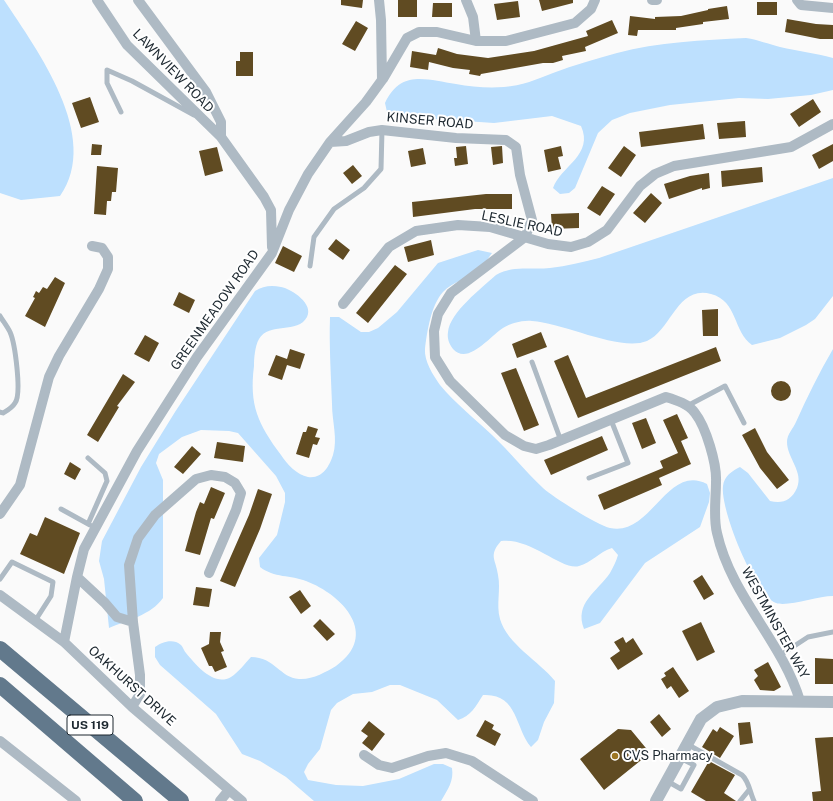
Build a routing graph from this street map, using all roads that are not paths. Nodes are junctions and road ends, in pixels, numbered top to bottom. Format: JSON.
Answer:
{"nodes":[{"id":1,"x":97,"y":0,"type":"edge"},
{"id":2,"x":138,"y":0,"type":"edge"},
{"id":3,"x":379,"y":0,"type":"edge"},
{"id":4,"x":466,"y":0,"type":"edge"},
{"id":5,"x":595,"y":0,"type":"edge"},
{"id":6,"x":652,"y":0,"type":"edge"},
{"id":7,"x":657,"y":0,"type":"edge"},
{"id":8,"x":797,"y":0,"type":"edge"},
{"id":9,"x":833,"y":8,"type":"edge"},
{"id":10,"x":476,"y":41,"type":"junction"},
{"id":11,"x":382,"y":80,"type":"junction"},
{"id":12,"x":122,"y":112,"type":"dead end"},
{"id":13,"x":200,"y":118,"type":"junction"},
{"id":14,"x":833,"y":124,"type":"edge"},
{"id":15,"x":382,"y":130,"type":"junction"},
{"id":16,"x":221,"y":137,"type":"junction"},
{"id":17,"x":330,"y":142,"type":"junction"},
{"id":18,"x":525,"y":237,"type":"junction"},
{"id":19,"x":92,"y":246,"type":"dead end"},
{"id":20,"x":272,"y":253,"type":"junction"},
{"id":21,"x":310,"y":266,"type":"dead end"},
{"id":22,"x":343,"y":304,"type":"dead end"},
{"id":23,"x":0,"y":316,"type":"edge"},
{"id":24,"x":532,"y":362,"type":"dead end"},
{"id":25,"x":687,"y":406,"type":"junction"},
{"id":26,"x":0,"y":412,"type":"edge"},
{"id":27,"x":611,"y":420,"type":"junction"},
{"id":28,"x":744,"y":423,"type":"dead end"},
{"id":29,"x":562,"y":440,"type":"junction"},
{"id":30,"x":88,"y":458,"type":"dead end"},
{"id":31,"x":589,"y":478,"type":"dead end"},
{"id":32,"x":61,"y":509,"type":"dead end"},
{"id":33,"x":0,"y":514,"type":"edge"},
{"id":34,"x":91,"y":526,"type":"junction"},
{"id":35,"x":209,"y":573,"type":"dead end"},
{"id":36,"x":77,"y":577,"type":"junction"},
{"id":37,"x":0,"y":579,"type":"edge"},
{"id":38,"x":0,"y":595,"type":"edge"},
{"id":39,"x":35,"y":621,"type":"junction"},
{"id":40,"x":133,"y":622,"type":"junction"},
{"id":41,"x":833,"y":632,"type":"edge"},
{"id":42,"x":64,"y":642,"type":"junction"},
{"id":43,"x":0,"y":649,"type":"edge"},
{"id":44,"x":779,"y":656,"type":"junction"},
{"id":45,"x":0,"y":661,"type":"edge"},
{"id":46,"x":0,"y":685,"type":"edge"},
{"id":47,"x":800,"y":701,"type":"junction"},
{"id":48,"x":833,"y":702,"type":"edge"},
{"id":49,"x":132,"y":707,"type":"junction"},
{"id":50,"x":0,"y":741,"type":"edge"},
{"id":51,"x":688,"y":744,"type":"junction"},
{"id":52,"x":72,"y":747,"type":"junction"},
{"id":53,"x":364,"y":755,"type":"dead end"},
{"id":54,"x":680,"y":758,"type":"junction"},
{"id":55,"x":137,"y":764,"type":"junction"},
{"id":56,"x":667,"y":781,"type":"junction"},
{"id":57,"x":229,"y":790,"type":"junction"},
{"id":58,"x":748,"y":790,"type":"junction"},
{"id":59,"x":76,"y":801,"type":"edge"},
{"id":60,"x":129,"y":801,"type":"edge"},
{"id":61,"x":135,"y":801,"type":"edge"},
{"id":62,"x":181,"y":801,"type":"edge"},
{"id":63,"x":220,"y":801,"type":"edge"},
{"id":64,"x":242,"y":801,"type":"edge"},
{"id":65,"x":533,"y":801,"type":"edge"},
{"id":66,"x":656,"y":801,"type":"edge"},
{"id":67,"x":740,"y":801,"type":"edge"},
{"id":68,"x":754,"y":801,"type":"edge"}],
"edges":[{"from":1,"to":13,"type":"street","name":"LAWNVIEW ROAD"},
{"from":2,"to":16,"type":"street","name":"LAWNVIEW ROAD"},
{"from":3,"to":11,"type":"street"},
{"from":4,"to":10,"type":"street"},
{"from":5,"to":10,"type":"street","name":"GREENMEADOW ROAD"},
{"from":6,"to":7,"type":"street"},
{"from":8,"to":9,"type":"street"},
{"from":10,"to":11,"type":"street","name":"GREENMEADOW ROAD"},
{"from":11,"to":17,"type":"street","name":"GREENMEADOW ROAD"},
{"from":12,"to":13,"type":"lane"},
{"from":13,"to":16,"type":"street","name":"LAWNVIEW ROAD"},
{"from":14,"to":18,"type":"street","name":"LESLIE ROAD"},
{"from":15,"to":17,"type":"street","name":"KINSER ROAD"},
{"from":15,"to":18,"type":"street","name":"KINSER ROAD"},
{"from":15,"to":21,"type":"lane"},
{"from":16,"to":20,"type":"street","name":"LAWNVIEW ROAD"},
{"from":17,"to":20,"type":"street","name":"GREENMEADOW ROAD"},
{"from":18,"to":22,"type":"street","name":"LESLIE ROAD"},
{"from":18,"to":29,"type":"street","name":"WESTMINSTER WAY"},
{"from":19,"to":33,"type":"street"},
{"from":20,"to":34,"type":"street","name":"GREENMEADOW ROAD"},
{"from":23,"to":26,"type":"lane"},
{"from":24,"to":29,"type":"lane"},
{"from":25,"to":27,"type":"street","name":"WESTMINSTER WAY"},
{"from":25,"to":28,"type":"lane"},
{"from":25,"to":44,"type":"street","name":"WESTMINSTER WAY"},
{"from":27,"to":29,"type":"street","name":"WESTMINSTER WAY"},
{"from":27,"to":31,"type":"lane"},
{"from":30,"to":34,"type":"lane"},
{"from":32,"to":34,"type":"lane"},
{"from":34,"to":36,"type":"street","name":"GREENMEADOW ROAD"},
{"from":35,"to":40,"type":"street"},
{"from":36,"to":40,"type":"street"},
{"from":36,"to":42,"type":"street","name":"GREENMEADOW ROAD"},
{"from":37,"to":39,"type":"lane"},
{"from":38,"to":39,"type":"street","name":"OAKHURST DRIVE"},
{"from":39,"to":42,"type":"street","name":"OAKHURST DRIVE"},
{"from":40,"to":49,"type":"street"},
{"from":41,"to":44,"type":"lane"},
{"from":42,"to":49,"type":"street","name":"OAKHURST DRIVE"},
{"from":43,"to":55,"type":"highway","number":"US 119"},
{"from":44,"to":47,"type":"street","name":"WESTMINSTER WAY"},
{"from":45,"to":55,"type":"highway"},
{"from":46,"to":52,"type":"highway","number":"US 119"},
{"from":47,"to":48,"type":"street"},
{"from":47,"to":51,"type":"street"},
{"from":49,"to":57,"type":"street","name":"OAKHURST DRIVE"},
{"from":50,"to":59,"type":"street"},
{"from":51,"to":54,"type":"street"},
{"from":51,"to":58,"type":"lane"},
{"from":52,"to":60,"type":"highway"},
{"from":52,"to":61,"type":"highway","number":"US 119"},
{"from":53,"to":65,"type":"street"},
{"from":54,"to":56,"type":"street"},
{"from":54,"to":56,"type":"lane"},
{"from":55,"to":62,"type":"highway","number":"US 119"},
{"from":56,"to":66,"type":"street"},
{"from":57,"to":63,"type":"street"},
{"from":57,"to":64,"type":"street","name":"OAKHURST DRIVE"},
{"from":58,"to":67,"type":"lane"},
{"from":58,"to":68,"type":"lane"}]}
